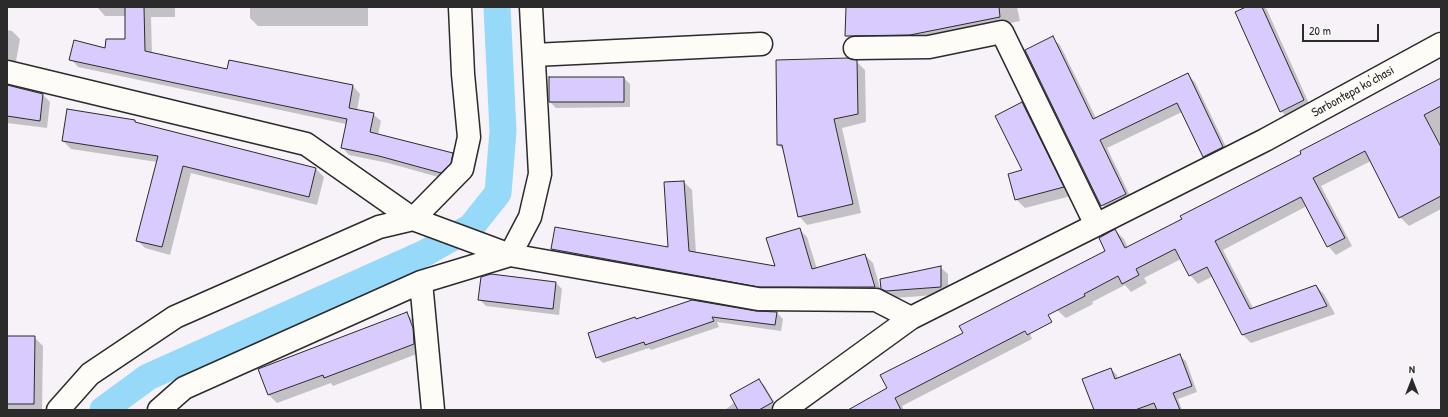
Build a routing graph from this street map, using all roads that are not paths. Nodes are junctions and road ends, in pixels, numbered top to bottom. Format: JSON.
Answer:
{"nodes":[{"id":1,"x":460,"y":7,"type":"edge"},
{"id":2,"x":531,"y":7,"type":"edge"},
{"id":3,"x":761,"y":44,"type":"dead end"},
{"id":4,"x":1441,"y":44,"type":"edge"},
{"id":5,"x":855,"y":48,"type":"dead end"},
{"id":6,"x":534,"y":55,"type":"junction"},
{"id":7,"x":7,"y":72,"type":"edge"},
{"id":8,"x":413,"y":219,"type":"junction"},
{"id":9,"x":1096,"y":225,"type":"junction"},
{"id":10,"x":510,"y":255,"type":"junction"},
{"id":11,"x":421,"y":282,"type":"junction"},
{"id":12,"x":911,"y":318,"type":"junction"},
{"id":13,"x":58,"y":410,"type":"edge"},
{"id":14,"x":159,"y":410,"type":"edge"},
{"id":15,"x":433,"y":410,"type":"edge"},
{"id":16,"x":784,"y":410,"type":"edge"}],
"edges":[{"from":1,"to":8,"type":"street"},
{"from":2,"to":6,"type":"street"},
{"from":3,"to":6,"type":"street"},
{"from":4,"to":9,"type":"street","name":"Sarbontepa ko'chasi"},
{"from":5,"to":9,"type":"street"},
{"from":6,"to":10,"type":"street"},
{"from":7,"to":8,"type":"street"},
{"from":8,"to":10,"type":"street"},
{"from":8,"to":13,"type":"street"},
{"from":9,"to":12,"type":"street","name":"Sarbontepa ko'chasi"},
{"from":10,"to":11,"type":"street"},
{"from":10,"to":12,"type":"street"},
{"from":11,"to":14,"type":"street"},
{"from":11,"to":15,"type":"street"},
{"from":12,"to":16,"type":"street","name":"Sarbontepa ko'chasi"}]}
